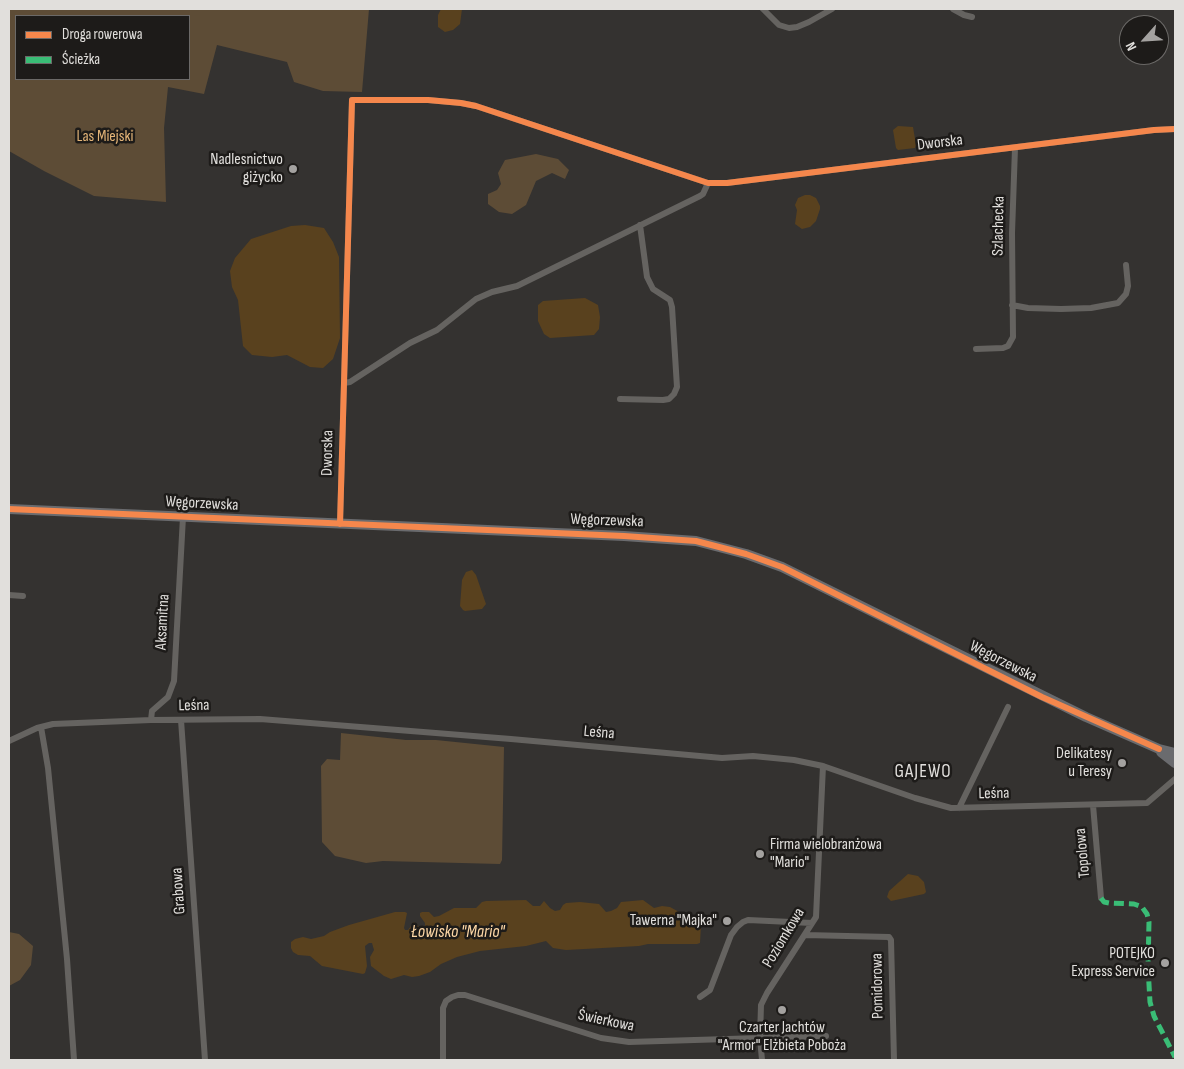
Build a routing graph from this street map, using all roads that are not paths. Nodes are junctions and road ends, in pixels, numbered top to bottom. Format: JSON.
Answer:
{"nodes":[{"id":1,"x":762,"y":9,"type":"edge"},
{"id":2,"x":832,"y":9,"type":"edge"},
{"id":3,"x":953,"y":9,"type":"edge"},
{"id":4,"x":972,"y":17,"type":"dead end"},
{"id":5,"x":1175,"y":129,"type":"edge"},
{"id":6,"x":1015,"y":148,"type":"junction"},
{"id":7,"x":708,"y":184,"type":"junction"},
{"id":8,"x":640,"y":225,"type":"junction"},
{"id":9,"x":1126,"y":265,"type":"dead end"},
{"id":10,"x":1012,"y":305,"type":"junction"},
{"id":11,"x":976,"y":348,"type":"dead end"},
{"id":12,"x":344,"y":383,"type":"junction"},
{"id":13,"x":620,"y":398,"type":"dead end"},
{"id":14,"x":9,"y":509,"type":"edge"},
{"id":15,"x":183,"y":517,"type":"junction"},
{"id":16,"x":340,"y":524,"type":"junction"},
{"id":17,"x":9,"y":595,"type":"edge"},
{"id":18,"x":23,"y":596,"type":"dead end"},
{"id":19,"x":1008,"y":707,"type":"dead end"},
{"id":20,"x":151,"y":720,"type":"junction"},
{"id":21,"x":181,"y":720,"type":"junction"},
{"id":22,"x":41,"y":727,"type":"junction"},
{"id":23,"x":9,"y":741,"type":"edge"},
{"id":24,"x":1158,"y":750,"type":"junction"},
{"id":25,"x":1175,"y":753,"type":"edge"},
{"id":26,"x":1175,"y":763,"type":"edge"},
{"id":27,"x":824,"y":766,"type":"junction"},
{"id":28,"x":1175,"y":779,"type":"edge"},
{"id":29,"x":1093,"y":805,"type":"junction"},
{"id":30,"x":960,"y":808,"type":"junction"},
{"id":31,"x":1101,"y":898,"type":"dead end"},
{"id":32,"x":812,"y":923,"type":"junction"},
{"id":33,"x":805,"y":935,"type":"junction"},
{"id":34,"x":700,"y":997,"type":"dead end"},
{"id":35,"x":826,"y":1036,"type":"dead end"},
{"id":36,"x":760,"y":1038,"type":"junction"},
{"id":37,"x":74,"y":1060,"type":"edge"},
{"id":38,"x":205,"y":1060,"type":"edge"},
{"id":39,"x":443,"y":1060,"type":"edge"},
{"id":40,"x":762,"y":1060,"type":"edge"},
{"id":41,"x":894,"y":1060,"type":"edge"}],
"edges":[{"from":1,"to":2,"type":"street"},
{"from":3,"to":4,"type":"street"},
{"from":5,"to":6,"type":"street","name":"Dworska"},
{"from":6,"to":7,"type":"street","name":"Dworska"},
{"from":6,"to":10,"type":"street","name":"Szlachecka"},
{"from":7,"to":8,"type":"street"},
{"from":7,"to":12,"type":"street","name":"Dworska"},
{"from":8,"to":12,"type":"street"},
{"from":8,"to":13,"type":"street"},
{"from":9,"to":10,"type":"street"},
{"from":10,"to":11,"type":"street","name":"Szlachecka"},
{"from":12,"to":16,"type":"street","name":"Dworska"},
{"from":14,"to":15,"type":"main road","name":"Węgorzewska"},
{"from":15,"to":16,"type":"main road","name":"Węgorzewska"},
{"from":15,"to":20,"type":"street","name":"Aksamitna"},
{"from":16,"to":24,"type":"main road","name":"Węgorzewska"},
{"from":17,"to":18,"type":"street"},
{"from":19,"to":30,"type":"street"},
{"from":20,"to":21,"type":"street","name":"Leśna"},
{"from":20,"to":22,"type":"street","name":"Leśna"},
{"from":21,"to":27,"type":"street","name":"Leśna"},
{"from":21,"to":38,"type":"street","name":"Grabowa"},
{"from":22,"to":23,"type":"street","name":"Leśna"},
{"from":22,"to":37,"type":"street"},
{"from":24,"to":25,"type":"main road","name":"Węgorzewska"},
{"from":24,"to":26,"type":"main road","name":"Węgorzewska"},
{"from":27,"to":30,"type":"street","name":"Leśna"},
{"from":27,"to":32,"type":"street","name":"Poziomkowa"},
{"from":28,"to":29,"type":"street","name":"Leśna"},
{"from":29,"to":30,"type":"street","name":"Leśna"},
{"from":29,"to":31,"type":"street","name":"Topolowa"},
{"from":32,"to":33,"type":"street","name":"Poziomkowa"},
{"from":32,"to":34,"type":"street"},
{"from":33,"to":36,"type":"street","name":"Poziomkowa"},
{"from":33,"to":41,"type":"street","name":"Pomidorowa"},
{"from":35,"to":36,"type":"street","name":"Świerkowa"},
{"from":36,"to":39,"type":"street","name":"Świerkowa"},
{"from":36,"to":40,"type":"street","name":"Poziomkowa"}]}
